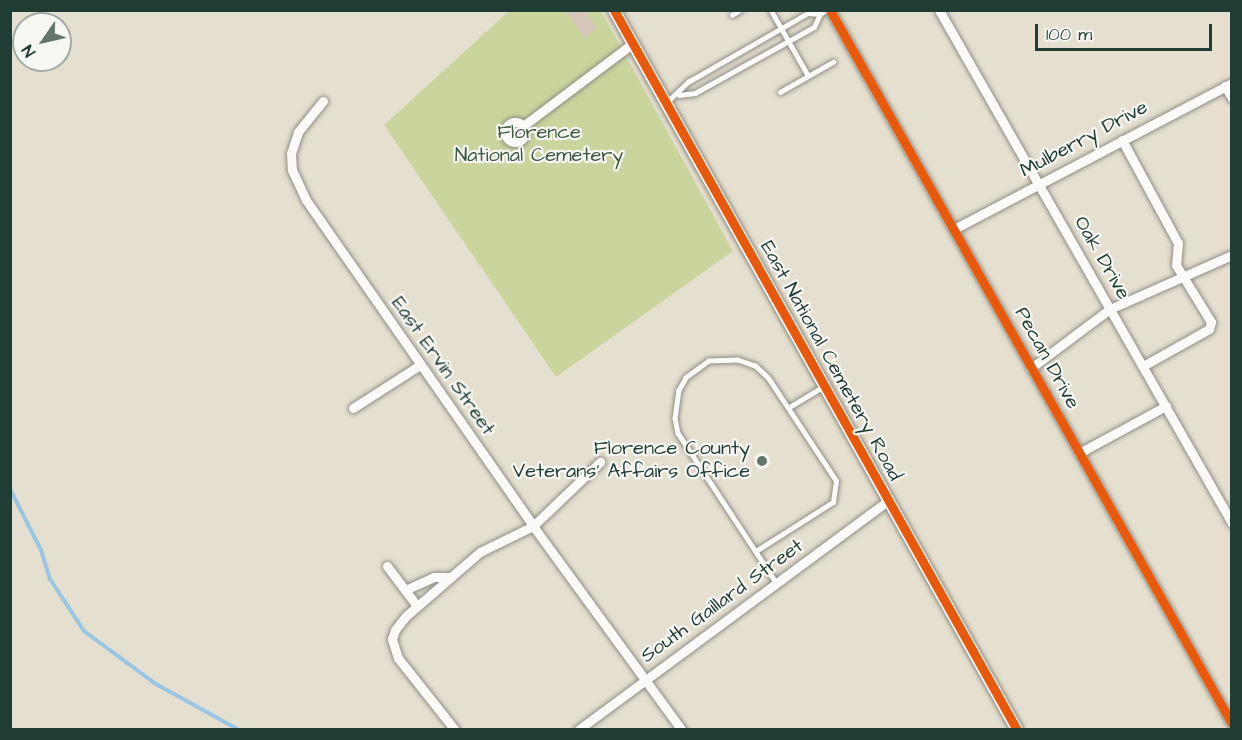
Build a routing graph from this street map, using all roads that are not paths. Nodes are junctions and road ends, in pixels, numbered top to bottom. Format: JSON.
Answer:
{"nodes":[{"id":1,"x":614,"y":10,"type":"edge"},
{"id":2,"x":740,"y":10,"type":"edge"},
{"id":3,"x":771,"y":10,"type":"edge"},
{"id":4,"x":828,"y":10,"type":"edge"},
{"id":5,"x":939,"y":10,"type":"edge"},
{"id":6,"x":820,"y":14,"type":"junction"},
{"id":7,"x":732,"y":15,"type":"dead end"},
{"id":8,"x":781,"y":28,"type":"junction"},
{"id":9,"x":789,"y":41,"type":"junction"},
{"id":10,"x":632,"y":44,"type":"junction"},
{"id":11,"x":833,"y":62,"type":"dead end"},
{"id":12,"x":808,"y":75,"type":"junction"},
{"id":13,"x":1228,"y":85,"type":"edge"},
{"id":14,"x":780,"y":92,"type":"dead end"},
{"id":15,"x":679,"y":95,"type":"junction"},
{"id":16,"x":1232,"y":98,"type":"edge"},
{"id":17,"x":322,"y":101,"type":"dead end"},
{"id":18,"x":665,"y":103,"type":"junction"},
{"id":19,"x":524,"y":126,"type":"dead end"},
{"id":20,"x":1122,"y":140,"type":"junction"},
{"id":21,"x":1038,"y":183,"type":"junction"},
{"id":22,"x":954,"y":229,"type":"junction"},
{"id":23,"x":1232,"y":255,"type":"edge"},
{"id":24,"x":1184,"y":278,"type":"junction"},
{"id":25,"x":1110,"y":309,"type":"junction"},
{"id":26,"x":420,"y":364,"type":"junction"},
{"id":27,"x":1143,"y":366,"type":"junction"},
{"id":28,"x":1031,"y":368,"type":"junction"},
{"id":29,"x":824,"y":386,"type":"junction"},
{"id":30,"x":1166,"y":406,"type":"junction"},
{"id":31,"x":353,"y":408,"type":"dead end"},
{"id":32,"x":788,"y":408,"type":"junction"},
{"id":33,"x":1079,"y":453,"type":"junction"},
{"id":34,"x":600,"y":462,"type":"dead end"},
{"id":35,"x":888,"y":501,"type":"junction"},
{"id":36,"x":1232,"y":523,"type":"edge"},
{"id":37,"x":533,"y":526,"type":"junction"},
{"id":38,"x":756,"y":551,"type":"junction"},
{"id":39,"x":387,"y":566,"type":"dead end"},
{"id":40,"x":451,"y":577,"type":"junction"},
{"id":41,"x":777,"y":584,"type":"junction"},
{"id":42,"x":405,"y":590,"type":"junction"},
{"id":43,"x":417,"y":606,"type":"junction"},
{"id":44,"x":644,"y":680,"type":"junction"},
{"id":45,"x":1232,"y":724,"type":"edge"},
{"id":46,"x":456,"y":729,"type":"edge"},
{"id":47,"x":578,"y":729,"type":"edge"},
{"id":48,"x":682,"y":729,"type":"edge"},
{"id":49,"x":1017,"y":729,"type":"edge"}],
"edges":[{"from":1,"to":10,"type":"street","name":"East National Cemetery Road"},
{"from":2,"to":7,"type":"lane"},
{"from":3,"to":8,"type":"lane"},
{"from":4,"to":6,"type":"lane"},
{"from":4,"to":22,"type":"street","name":"Pecan Drive"},
{"from":5,"to":21,"type":"street","name":"Oak Drive"},
{"from":6,"to":8,"type":"lane"},
{"from":6,"to":9,"type":"lane"},
{"from":8,"to":9,"type":"lane"},
{"from":8,"to":15,"type":"lane"},
{"from":9,"to":12,"type":"lane"},
{"from":9,"to":15,"type":"lane"},
{"from":10,"to":18,"type":"street","name":"East National Cemetery Road"},
{"from":10,"to":19,"type":"street"},
{"from":11,"to":12,"type":"lane"},
{"from":12,"to":14,"type":"lane"},
{"from":13,"to":16,"type":"street"},
{"from":13,"to":20,"type":"street","name":"Mulberry Drive"},
{"from":15,"to":18,"type":"lane"},
{"from":17,"to":26,"type":"street","name":"East Ervin Street"},
{"from":18,"to":29,"type":"street","name":"East National Cemetery Road"},
{"from":20,"to":21,"type":"street","name":"Mulberry Drive"},
{"from":20,"to":24,"type":"street"},
{"from":21,"to":22,"type":"street","name":"Mulberry Drive"},
{"from":21,"to":25,"type":"street","name":"Oak Drive"},
{"from":22,"to":28,"type":"street","name":"Pecan Drive"},
{"from":23,"to":24,"type":"street"},
{"from":24,"to":25,"type":"street"},
{"from":24,"to":27,"type":"street"},
{"from":25,"to":27,"type":"street","name":"Oak Drive"},
{"from":25,"to":28,"type":"street"},
{"from":26,"to":31,"type":"street"},
{"from":26,"to":37,"type":"street","name":"East Ervin Street"},
{"from":27,"to":30,"type":"street","name":"Oak Drive"},
{"from":28,"to":33,"type":"street","name":"Pecan Drive"},
{"from":29,"to":32,"type":"lane"},
{"from":29,"to":35,"type":"street","name":"East National Cemetery Road"},
{"from":30,"to":33,"type":"street"},
{"from":30,"to":36,"type":"street","name":"Oak Drive"},
{"from":32,"to":38,"type":"lane"},
{"from":32,"to":38,"type":"lane"},
{"from":33,"to":45,"type":"street","name":"Pecan Drive"},
{"from":34,"to":37,"type":"street"},
{"from":35,"to":41,"type":"street","name":"South Gaillard Street"},
{"from":35,"to":49,"type":"street","name":"East National Cemetery Road"},
{"from":37,"to":40,"type":"street"},
{"from":37,"to":44,"type":"street","name":"East Ervin Street"},
{"from":38,"to":41,"type":"lane"},
{"from":39,"to":42,"type":"street"},
{"from":40,"to":42,"type":"street"},
{"from":40,"to":43,"type":"street"},
{"from":41,"to":44,"type":"street","name":"South Gaillard Street"},
{"from":42,"to":43,"type":"street"},
{"from":43,"to":46,"type":"street"},
{"from":44,"to":47,"type":"street","name":"South Gaillard Street"},
{"from":44,"to":48,"type":"street","name":"East Ervin Street"}]}
